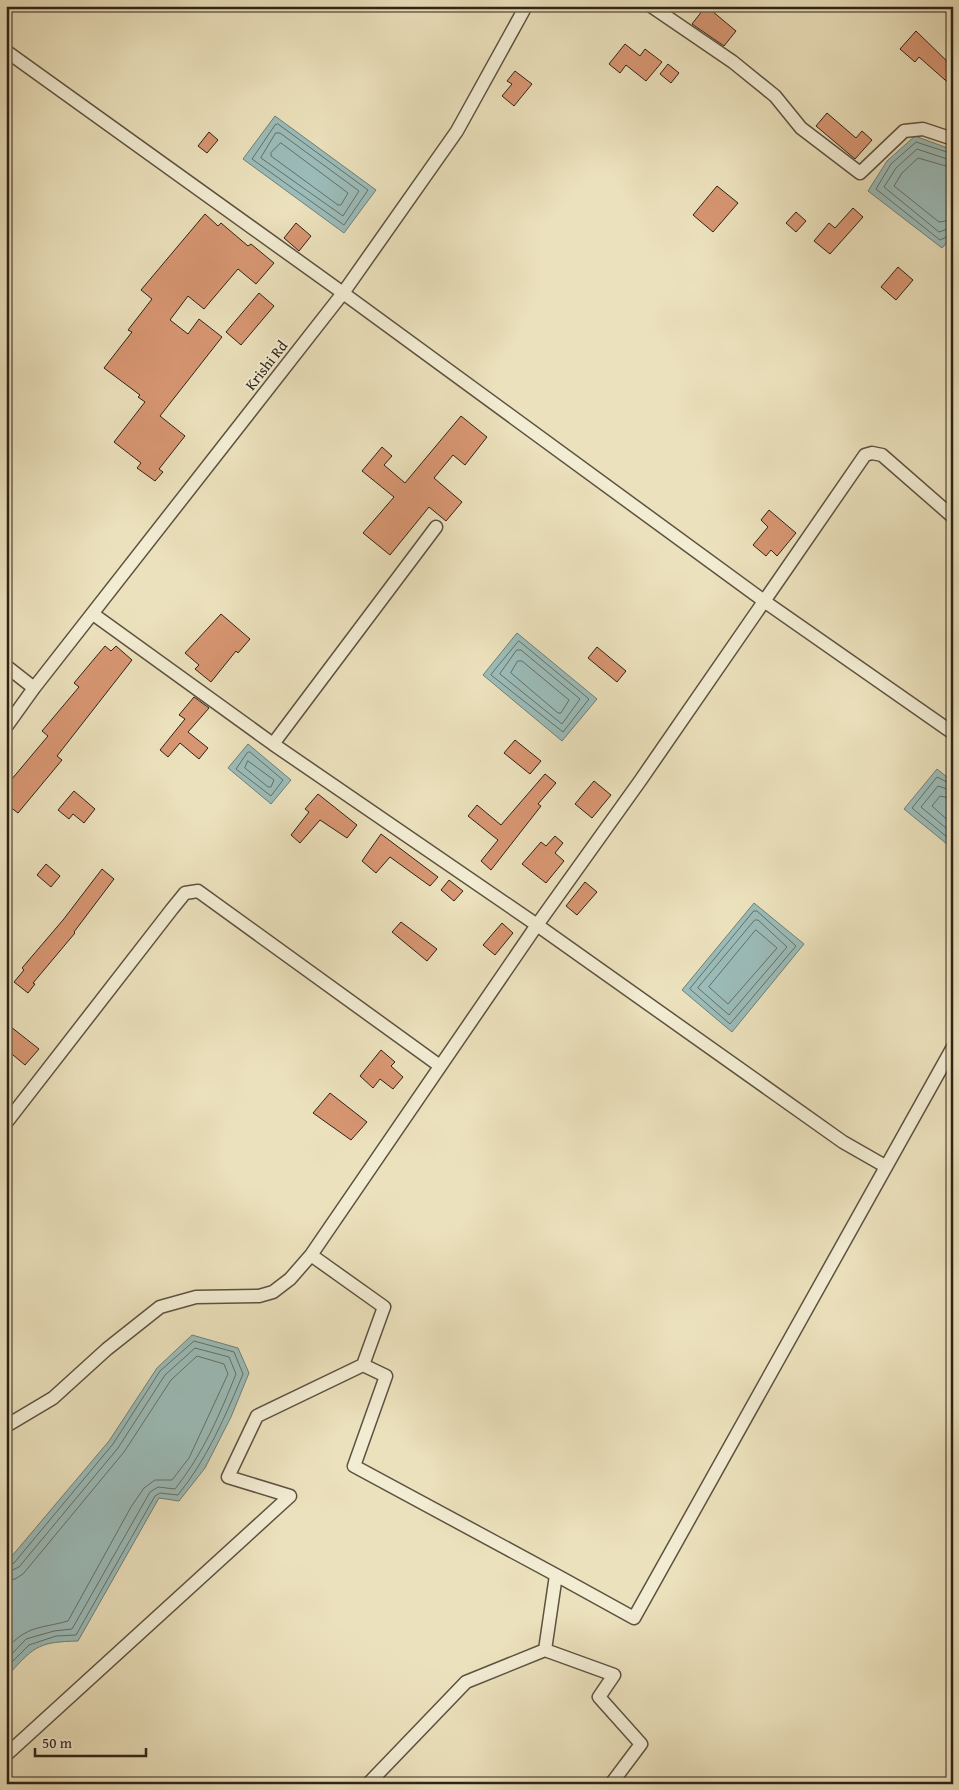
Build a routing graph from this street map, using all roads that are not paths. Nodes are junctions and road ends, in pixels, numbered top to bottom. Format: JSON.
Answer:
{"nodes":[{"id":1,"x":526,"y":6,"type":"edge"},
{"id":2,"x":651,"y":6,"type":"edge"},
{"id":3,"x":6,"y":51,"type":"edge"},
{"id":4,"x":953,"y":139,"type":"edge"},
{"id":5,"x":343,"y":293,"type":"junction"},
{"id":6,"x":953,"y":517,"type":"edge"},
{"id":7,"x":436,"y":527,"type":"dead end"},
{"id":8,"x":764,"y":601,"type":"junction"},
{"id":9,"x":93,"y":614,"type":"junction"},
{"id":10,"x":6,"y":666,"type":"edge"},
{"id":11,"x":34,"y":688,"type":"junction"},
{"id":12,"x":6,"y":727,"type":"edge"},
{"id":13,"x":953,"y":733,"type":"edge"},
{"id":14,"x":273,"y":744,"type":"junction"},
{"id":15,"x":537,"y":924,"type":"junction"},
{"id":16,"x":953,"y":1047,"type":"edge"},
{"id":17,"x":440,"y":1066,"type":"junction"},
{"id":18,"x":6,"y":1123,"type":"edge"},
{"id":19,"x":885,"y":1166,"type":"junction"},
{"id":20,"x":311,"y":1255,"type":"junction"},
{"id":21,"x":363,"y":1366,"type":"junction"},
{"id":22,"x":6,"y":1426,"type":"edge"},
{"id":23,"x":556,"y":1575,"type":"junction"},
{"id":24,"x":545,"y":1650,"type":"junction"},
{"id":25,"x":6,"y":1755,"type":"edge"},
{"id":26,"x":368,"y":1784,"type":"edge"},
{"id":27,"x":611,"y":1784,"type":"edge"}],
"edges":[{"from":1,"to":5,"type":"street","name":"Krishi Rd"},
{"from":2,"to":4,"type":"street"},
{"from":3,"to":5,"type":"street"},
{"from":5,"to":8,"type":"street"},
{"from":5,"to":9,"type":"street","name":"Krishi Rd"},
{"from":6,"to":8,"type":"street"},
{"from":7,"to":14,"type":"street"},
{"from":8,"to":13,"type":"street"},
{"from":8,"to":15,"type":"street"},
{"from":9,"to":11,"type":"street","name":"Krishi Rd"},
{"from":9,"to":14,"type":"street"},
{"from":10,"to":11,"type":"street"},
{"from":11,"to":12,"type":"street","name":"Krishi Rd"},
{"from":14,"to":15,"type":"street"},
{"from":15,"to":17,"type":"street"},
{"from":15,"to":19,"type":"street"},
{"from":16,"to":19,"type":"street"},
{"from":17,"to":18,"type":"street"},
{"from":17,"to":20,"type":"street"},
{"from":19,"to":23,"type":"street"},
{"from":20,"to":21,"type":"street"},
{"from":20,"to":22,"type":"street"},
{"from":21,"to":23,"type":"street"},
{"from":21,"to":25,"type":"street"},
{"from":23,"to":24,"type":"street"},
{"from":24,"to":26,"type":"street"},
{"from":24,"to":27,"type":"street"}]}
